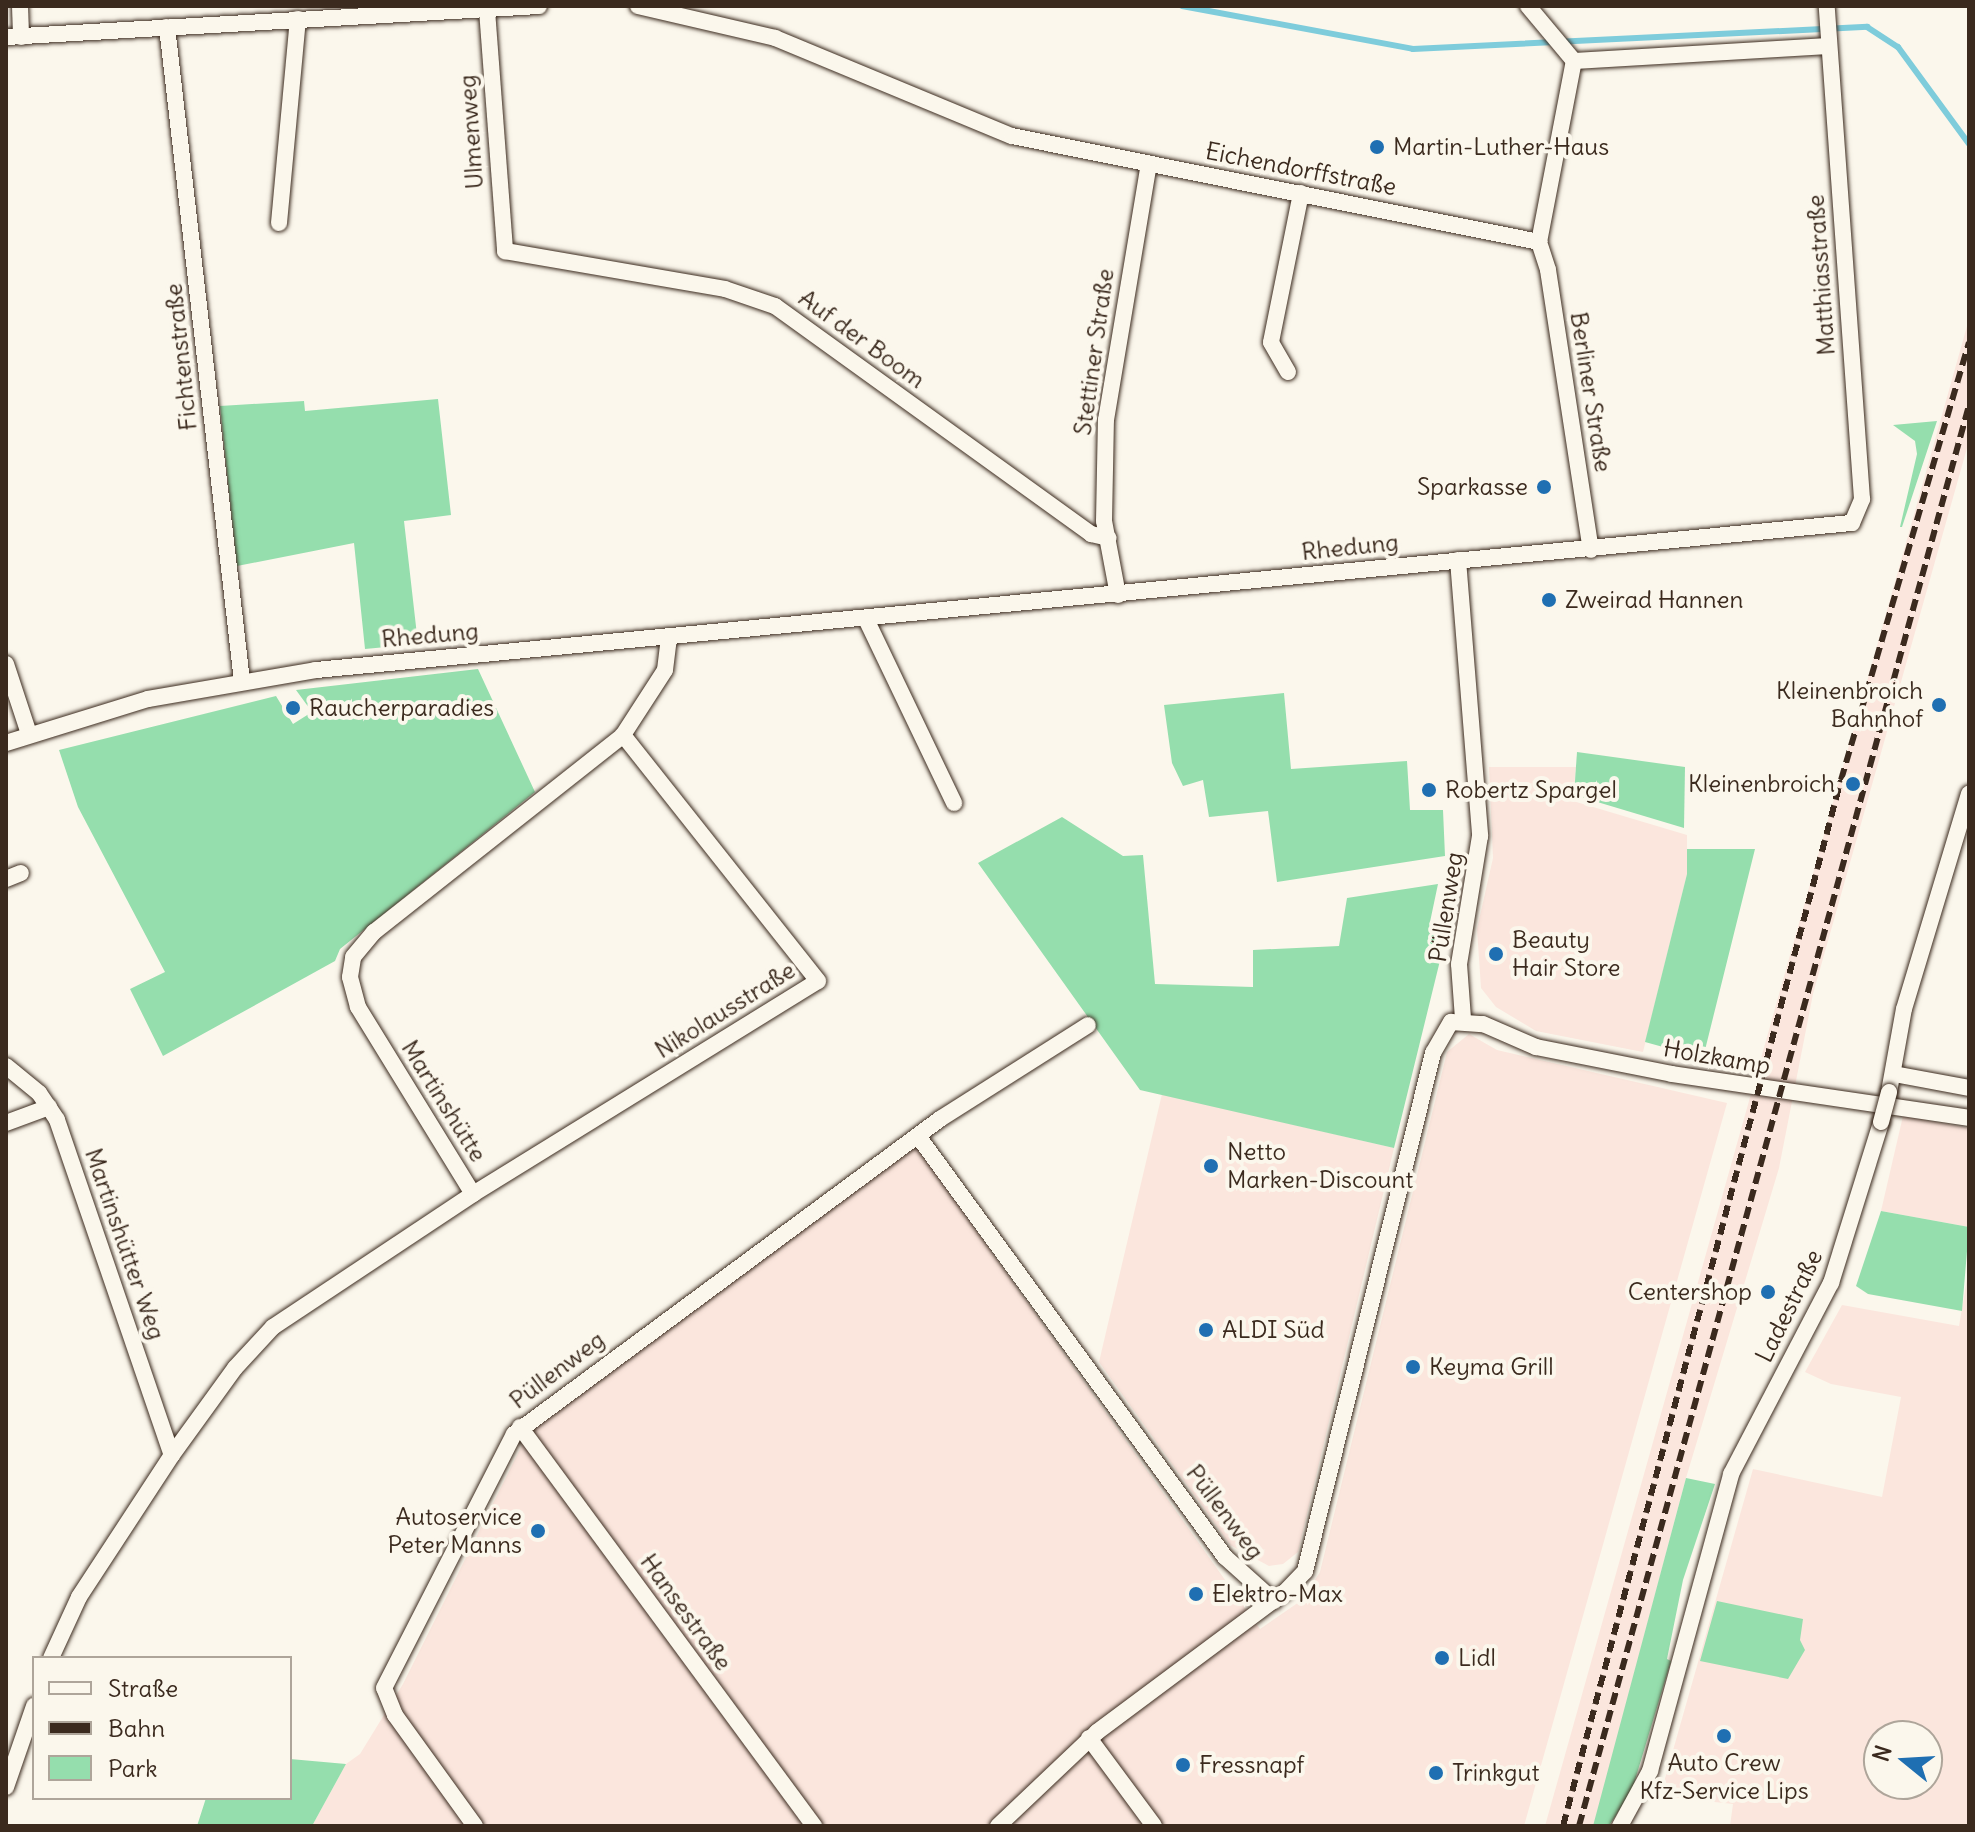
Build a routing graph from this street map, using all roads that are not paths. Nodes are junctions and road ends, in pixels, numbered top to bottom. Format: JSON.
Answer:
{"nodes":[{"id":1,"x":20,"y":6,"type":"edge"},
{"id":2,"x":539,"y":6,"type":"edge"},
{"id":3,"x":638,"y":6,"type":"edge"},
{"id":4,"x":1827,"y":6,"type":"edge"},
{"id":5,"x":487,"y":10,"type":"junction"},
{"id":6,"x":1532,"y":10,"type":"edge"},
{"id":7,"x":399,"y":11,"type":"edge"},
{"id":8,"x":298,"y":19,"type":"junction"},
{"id":9,"x":167,"y":27,"type":"junction"},
{"id":10,"x":14,"y":37,"type":"edge"},
{"id":11,"x":1829,"y":42,"type":"junction"},
{"id":12,"x":1571,"y":58,"type":"junction"},
{"id":13,"x":1149,"y":164,"type":"junction"},
{"id":14,"x":1301,"y":193,"type":"junction"},
{"id":15,"x":279,"y":223,"type":"dead end"},
{"id":16,"x":1539,"y":242,"type":"junction"},
{"id":17,"x":505,"y":251,"type":"joint"},
{"id":18,"x":1288,"y":372,"type":"dead end"},
{"id":19,"x":1839,"y":527,"type":"joint"},
{"id":20,"x":1109,"y":538,"type":"junction"},
{"id":21,"x":1591,"y":550,"type":"junction"},
{"id":22,"x":1458,"y":560,"type":"junction"},
{"id":23,"x":1118,"y":595,"type":"junction"},
{"id":24,"x":866,"y":619,"type":"junction"},
{"id":25,"x":669,"y":637,"type":"junction"},
{"id":26,"x":6,"y":664,"type":"edge"},
{"id":27,"x":242,"y":681,"type":"junction"},
{"id":28,"x":29,"y":734,"type":"junction"},
{"id":29,"x":623,"y":735,"type":"junction"},
{"id":30,"x":6,"y":743,"type":"edge"},
{"id":31,"x":1969,"y":794,"type":"edge"},
{"id":32,"x":954,"y":803,"type":"dead end"},
{"id":33,"x":1463,"y":1019,"type":"junction"},
{"id":34,"x":1088,"y":1025,"type":"dead end"},
{"id":35,"x":6,"y":1066,"type":"edge"},
{"id":36,"x":1894,"y":1074,"type":"junction"},
{"id":37,"x":1969,"y":1088,"type":"edge"},
{"id":38,"x":49,"y":1107,"type":"junction"},
{"id":39,"x":1969,"y":1118,"type":"edge"},
{"id":40,"x":6,"y":1123,"type":"edge"},
{"id":41,"x":918,"y":1136,"type":"junction"},
{"id":42,"x":473,"y":1194,"type":"junction"},
{"id":43,"x":520,"y":1427,"type":"junction"},
{"id":44,"x":172,"y":1455,"type":"junction"},
{"id":45,"x":1274,"y":1601,"type":"junction"},
{"id":46,"x":53,"y":1656,"type":"edge"},
{"id":47,"x":32,"y":1712,"type":"edge"},
{"id":48,"x":1089,"y":1738,"type":"junction"},
{"id":49,"x":6,"y":1787,"type":"edge"},
{"id":50,"x":475,"y":1826,"type":"edge"},
{"id":51,"x":814,"y":1826,"type":"edge"},
{"id":52,"x":998,"y":1826,"type":"edge"},
{"id":53,"x":1154,"y":1826,"type":"edge"},
{"id":54,"x":1620,"y":1826,"type":"edge"}],
"edges":[{"from":1,"to":10,"type":"street"},
{"from":2,"to":5,"type":"street"},
{"from":3,"to":13,"type":"street","name":"Eichendorffstraße"},
{"from":4,"to":11,"type":"street","name":"Matthiasstraße"},
{"from":5,"to":7,"type":"street"},
{"from":5,"to":17,"type":"street","name":"Ulmenweg"},
{"from":6,"to":12,"type":"street"},
{"from":7,"to":8,"type":"street"},
{"from":8,"to":9,"type":"street"},
{"from":8,"to":15,"type":"street"},
{"from":9,"to":10,"type":"street"},
{"from":9,"to":27,"type":"street","name":"Fichtenstraße"},
{"from":11,"to":12,"type":"street"},
{"from":11,"to":19,"type":"street","name":"Matthiasstraße"},
{"from":12,"to":16,"type":"street"},
{"from":13,"to":14,"type":"street","name":"Eichendorffstraße"},
{"from":13,"to":20,"type":"street","name":"Stettiner Straße"},
{"from":14,"to":16,"type":"street","name":"Eichendorffstraße"},
{"from":14,"to":18,"type":"street"},
{"from":16,"to":21,"type":"street","name":"Berliner Straße"},
{"from":17,"to":20,"type":"street","name":"Auf der Boom"},
{"from":19,"to":21,"type":"street","name":"Rhedung"},
{"from":20,"to":23,"type":"street","name":"Stettiner Straße"},
{"from":21,"to":22,"type":"street","name":"Rhedung"},
{"from":22,"to":23,"type":"street","name":"Rhedung"},
{"from":22,"to":33,"type":"street","name":"Püllenweg"},
{"from":23,"to":24,"type":"street","name":"Rhedung"},
{"from":24,"to":25,"type":"street","name":"Rhedung"},
{"from":24,"to":32,"type":"street"},
{"from":25,"to":27,"type":"street","name":"Rhedung"},
{"from":25,"to":29,"type":"street","name":"Martinshütte"},
{"from":26,"to":28,"type":"street"},
{"from":27,"to":28,"type":"street","name":"Rhedung"},
{"from":28,"to":30,"type":"street","name":"Rhedung"},
{"from":29,"to":42,"type":"street","name":"Martinshütte"},
{"from":29,"to":42,"type":"street","name":"Nikolausstraße"},
{"from":31,"to":36,"type":"street","name":"Ladestraße"},
{"from":33,"to":39,"type":"street","name":"Holzkamp"},
{"from":33,"to":45,"type":"street"},
{"from":34,"to":41,"type":"street","name":"Püllenweg"},
{"from":35,"to":38,"type":"street","name":"Martinshütter Weg"},
{"from":36,"to":37,"type":"street"},
{"from":36,"to":54,"type":"street","name":"Ladestraße","bridge":true},
{"from":38,"to":40,"type":"street"},
{"from":38,"to":44,"type":"street","name":"Martinshütter Weg"},
{"from":41,"to":43,"type":"street","name":"Püllenweg"},
{"from":41,"to":45,"type":"street","name":"Püllenweg"},
{"from":42,"to":44,"type":"street","name":"Martinshütte"},
{"from":43,"to":50,"type":"street","name":"Püllenweg"},
{"from":43,"to":51,"type":"street","name":"Hansestraße"},
{"from":44,"to":46,"type":"street","name":"Martinshütte"},
{"from":45,"to":48,"type":"street"},
{"from":47,"to":49,"type":"street"},
{"from":48,"to":52,"type":"street"},
{"from":48,"to":53,"type":"street"}]}
